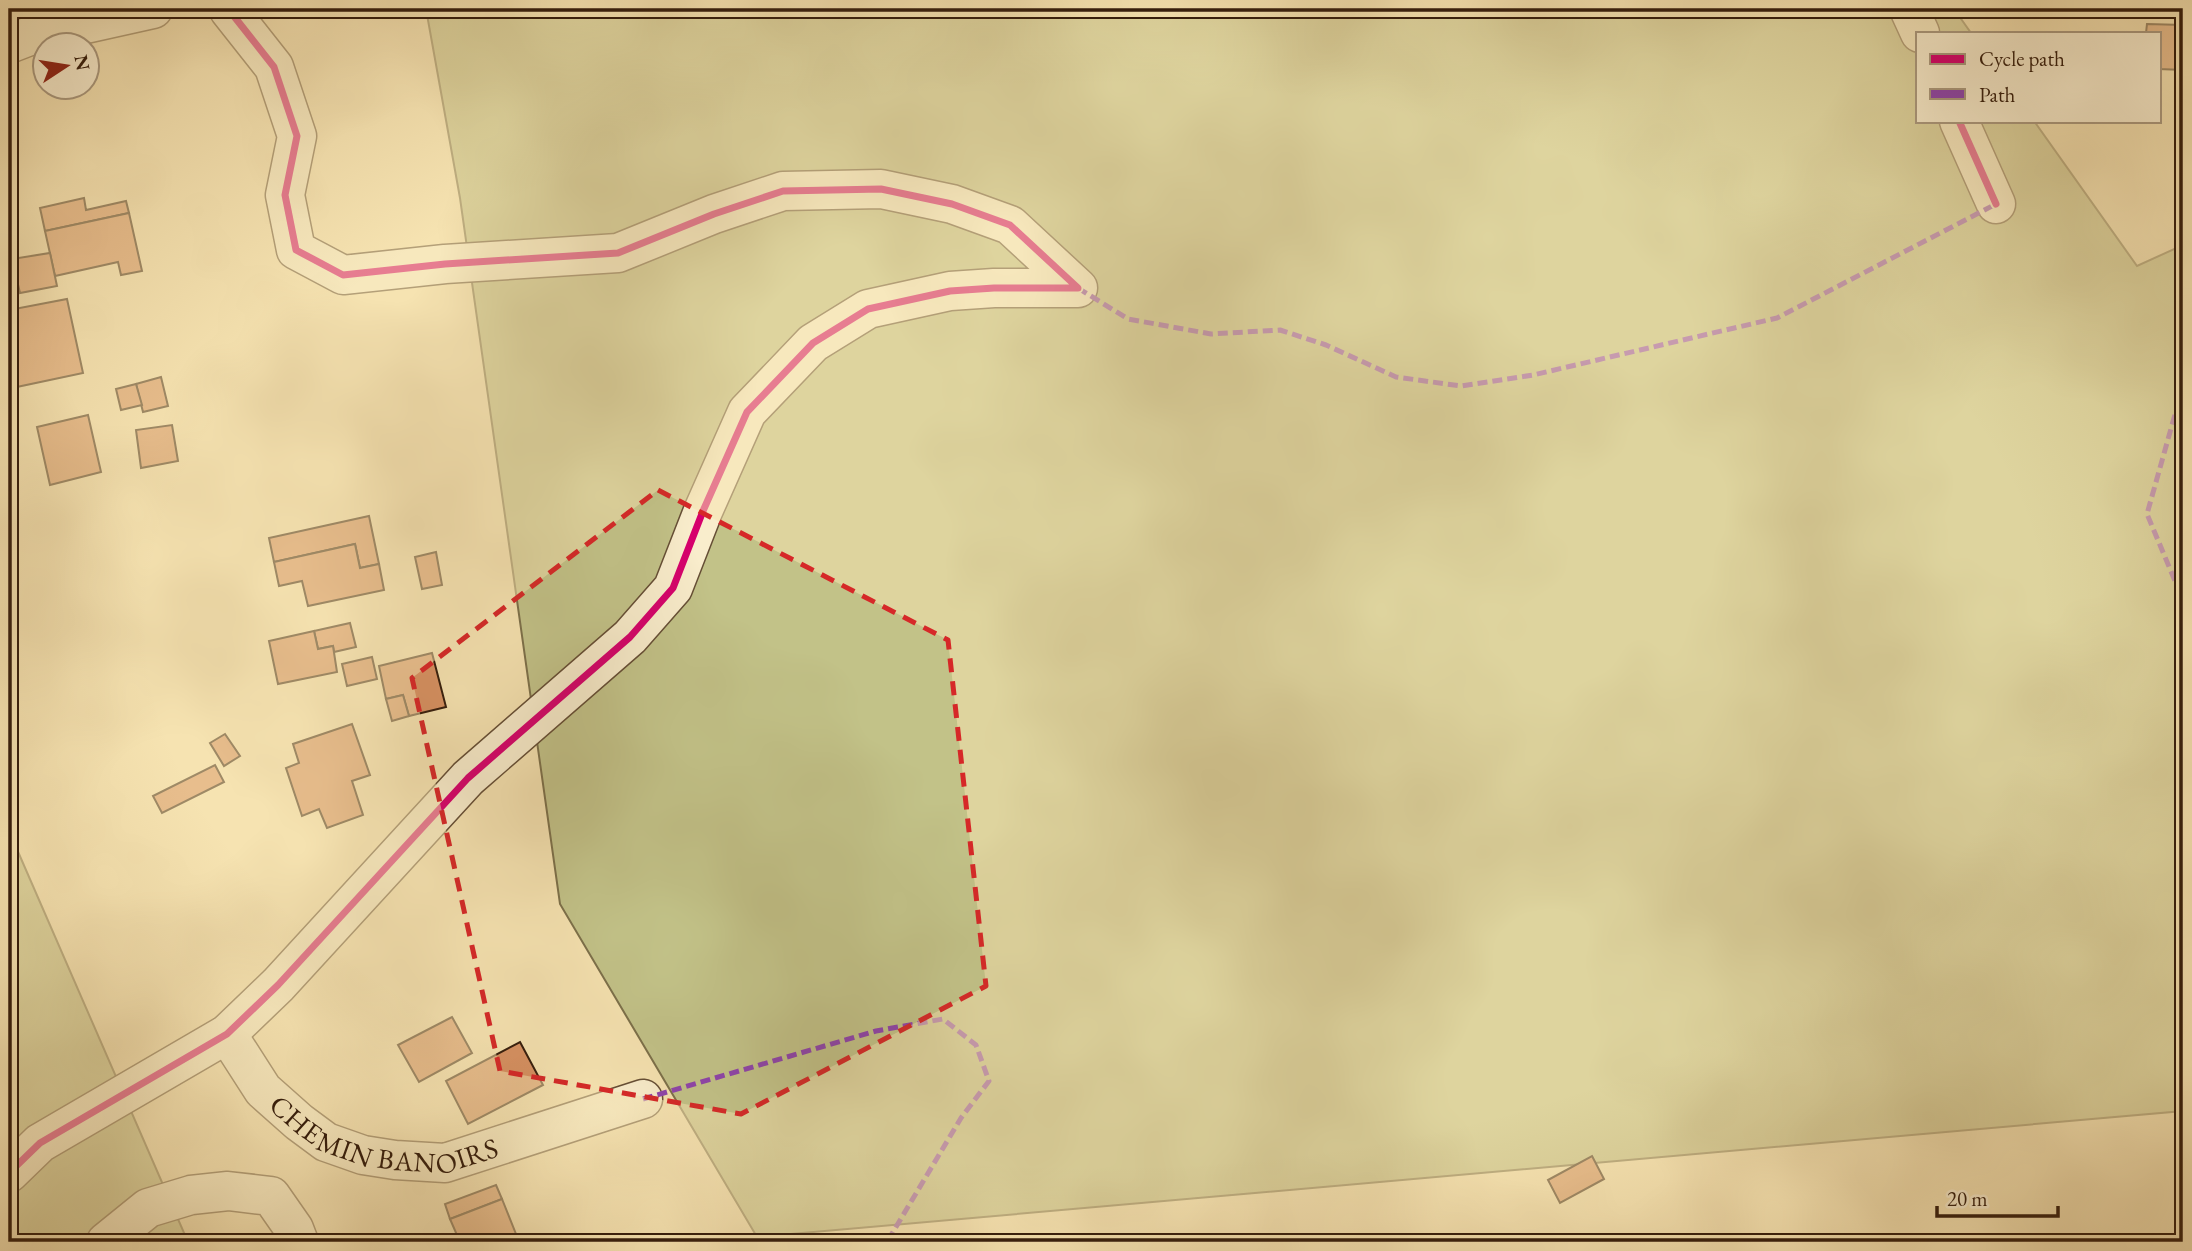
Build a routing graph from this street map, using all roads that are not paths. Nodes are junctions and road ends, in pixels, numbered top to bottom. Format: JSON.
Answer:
{"nodes":[{"id":1,"x":153,"y":9,"type":"edge"},
{"id":2,"x":1909,"y":9,"type":"edge"},
{"id":3,"x":229,"y":10,"type":"edge"},
{"id":4,"x":1920,"y":32,"type":"edge"},
{"id":5,"x":9,"y":44,"type":"edge"},
{"id":6,"x":1959,"y":122,"type":"edge"},
{"id":7,"x":1996,"y":204,"type":"dead end"},
{"id":8,"x":227,"y":1034,"type":"junction"},
{"id":9,"x":643,"y":1099,"type":"dead end"},
{"id":10,"x":9,"y":1173,"type":"edge"},
{"id":11,"x":106,"y":1242,"type":"edge"},
{"id":12,"x":299,"y":1242,"type":"edge"}],
"edges":[{"from":1,"to":5,"type":"street"},
{"from":2,"to":4,"type":"street"},
{"from":3,"to":8,"type":"street"},
{"from":6,"to":7,"type":"street"},
{"from":8,"to":9,"type":"street","name":"CHEMIN BANOIRS"},
{"from":8,"to":10,"type":"street"},
{"from":11,"to":12,"type":"street"}]}
